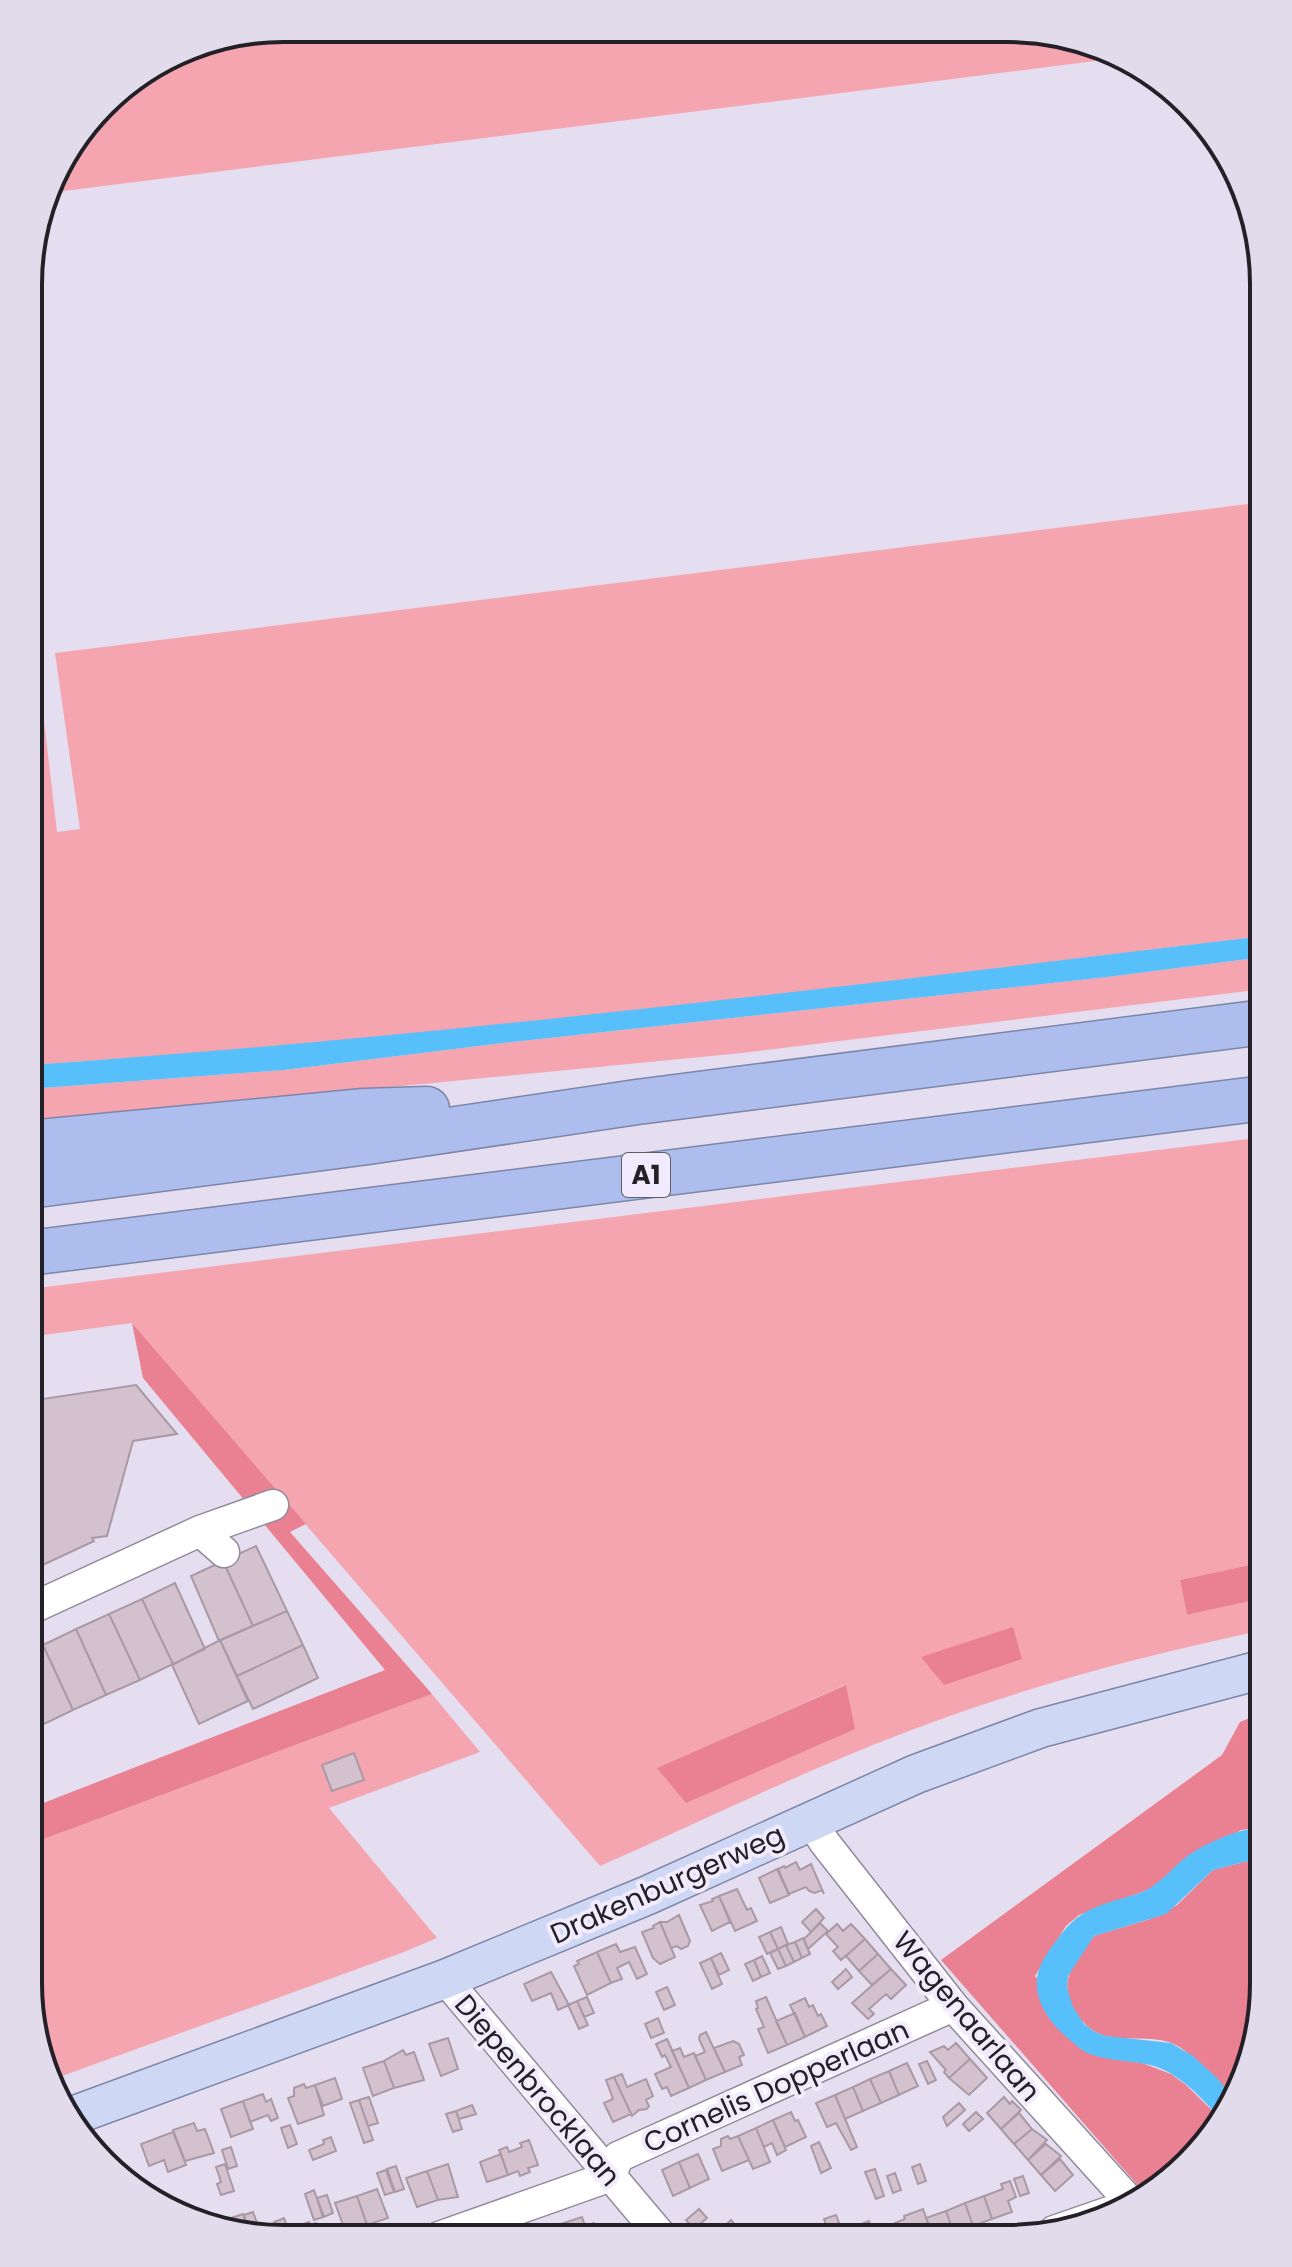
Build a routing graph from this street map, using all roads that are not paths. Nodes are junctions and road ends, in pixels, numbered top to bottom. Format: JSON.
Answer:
{"nodes":[{"id":1,"x":1250,"y":1024,"type":"edge"},
{"id":2,"x":1250,"y":1100,"type":"edge"},
{"id":3,"x":637,"y":1102,"type":"junction"},
{"id":4,"x":42,"y":1142,"type":"edge"},
{"id":5,"x":42,"y":1184,"type":"edge"},
{"id":6,"x":42,"y":1251,"type":"edge"},
{"id":7,"x":273,"y":1505,"type":"dead end"},
{"id":8,"x":200,"y":1531,"type":"junction"},
{"id":9,"x":224,"y":1552,"type":"dead end"},
{"id":10,"x":42,"y":1604,"type":"edge"},
{"id":11,"x":1249,"y":1673,"type":"edge"},
{"id":12,"x":810,"y":1820,"type":"junction"},
{"id":13,"x":445,"y":1979,"type":"junction"},
{"id":14,"x":953,"y":2006,"type":"junction"},
{"id":15,"x":80,"y":2113,"type":"edge"},
{"id":16,"x":611,"y":2176,"type":"junction"},
{"id":17,"x":1124,"y":2195,"type":"edge"},
{"id":18,"x":473,"y":2225,"type":"edge"},
{"id":19,"x":652,"y":2225,"type":"edge"}],
"edges":[{"from":1,"to":3,"type":"highway"},
{"from":2,"to":6,"type":"highway","number":"A1"},
{"from":3,"to":4,"type":"highway"},
{"from":3,"to":5,"type":"highway"},
{"from":7,"to":8,"type":"street"},
{"from":8,"to":9,"type":"street"},
{"from":8,"to":10,"type":"street"},
{"from":11,"to":12,"type":"main road","name":"Drakenburgerweg"},
{"from":12,"to":13,"type":"main road","name":"Drakenburgerweg"},
{"from":12,"to":14,"type":"street","name":"Wagenaarlaan"},
{"from":13,"to":15,"type":"main road","name":"Drakenburgerweg"},
{"from":13,"to":16,"type":"street","name":"Diepenbrocklaan"},
{"from":14,"to":16,"type":"street","name":"Cornelis Dopperlaan"},
{"from":14,"to":17,"type":"street","name":"Wagenaarlaan"},
{"from":16,"to":18,"type":"street"},
{"from":16,"to":19,"type":"street","name":"Diepenbrocklaan"}]}
